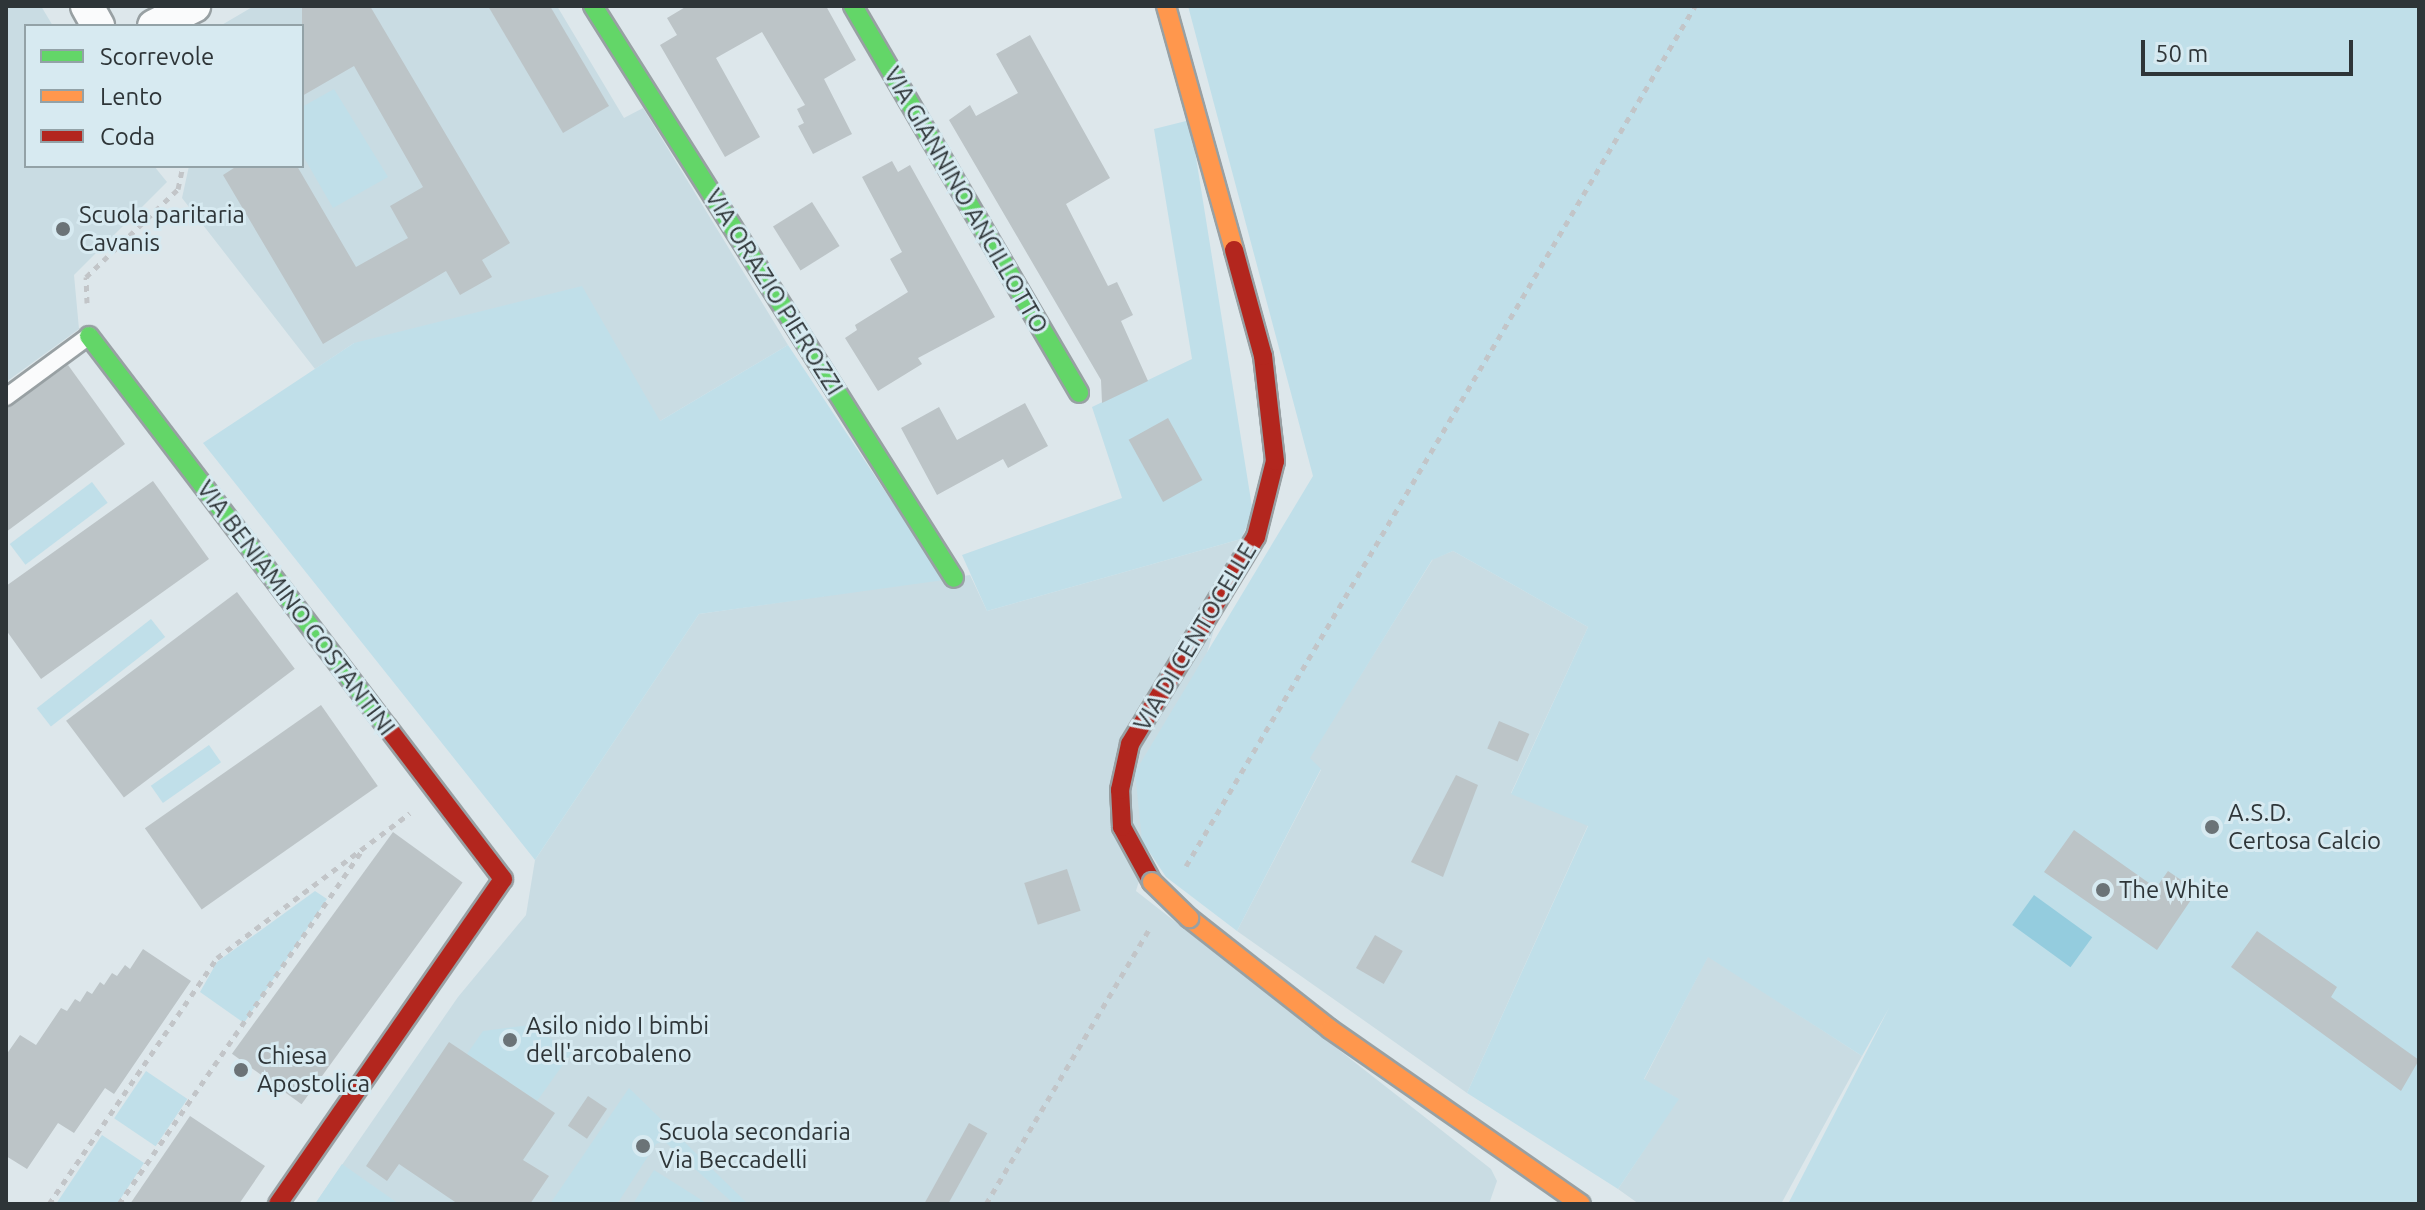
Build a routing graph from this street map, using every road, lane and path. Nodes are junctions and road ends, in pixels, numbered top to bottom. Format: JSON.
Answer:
{"nodes":[{"id":1,"x":87,"y":6,"type":"edge"},
{"id":2,"x":194,"y":6,"type":"edge"},
{"id":3,"x":593,"y":6,"type":"edge"},
{"id":4,"x":853,"y":6,"type":"edge"},
{"id":5,"x":1166,"y":6,"type":"edge"},
{"id":6,"x":1695,"y":6,"type":"edge"},
{"id":7,"x":97,"y":24,"type":"edge"},
{"id":8,"x":158,"y":24,"type":"edge"},
{"id":9,"x":183,"y":168,"type":"edge"},
{"id":10,"x":89,"y":336,"type":"junction"},
{"id":11,"x":1079,"y":393,"type":"dead end"},
{"id":12,"x":6,"y":397,"type":"edge"},
{"id":13,"x":954,"y":578,"type":"dead end"},
{"id":14,"x":414,"y":810,"type":"dead end"},
{"id":15,"x":364,"y":848,"type":"junction"},
{"id":16,"x":1179,"y":877,"type":"dead end"},
{"id":17,"x":1155,"y":918,"type":"dead end"},
{"id":18,"x":49,"y":1204,"type":"edge"},
{"id":19,"x":119,"y":1204,"type":"edge"},
{"id":20,"x":278,"y":1204,"type":"edge"},
{"id":21,"x":986,"y":1204,"type":"edge"},
{"id":22,"x":1581,"y":1204,"type":"edge"}],
"edges":[{"from":1,"to":7,"type":"street"},
{"from":2,"to":8,"type":"street"},
{"from":3,"to":13,"type":"street","name":"VIA ORAZIO PIEROZZI"},
{"from":4,"to":11,"type":"street","name":"VIA GIANNINO ANCILLOTTO"},
{"from":5,"to":22,"type":"street","name":"VIA DI CENTOCELLE","bridge":true},
{"from":6,"to":16,"type":"path"},
{"from":9,"to":10,"type":"path"},
{"from":10,"to":12,"type":"lane"},
{"from":10,"to":20,"type":"street","name":"VIA BENIAMINO COSTANTINI"},
{"from":14,"to":15,"type":"path"},
{"from":15,"to":18,"type":"path"},
{"from":15,"to":19,"type":"path"},
{"from":17,"to":21,"type":"path"}]}
